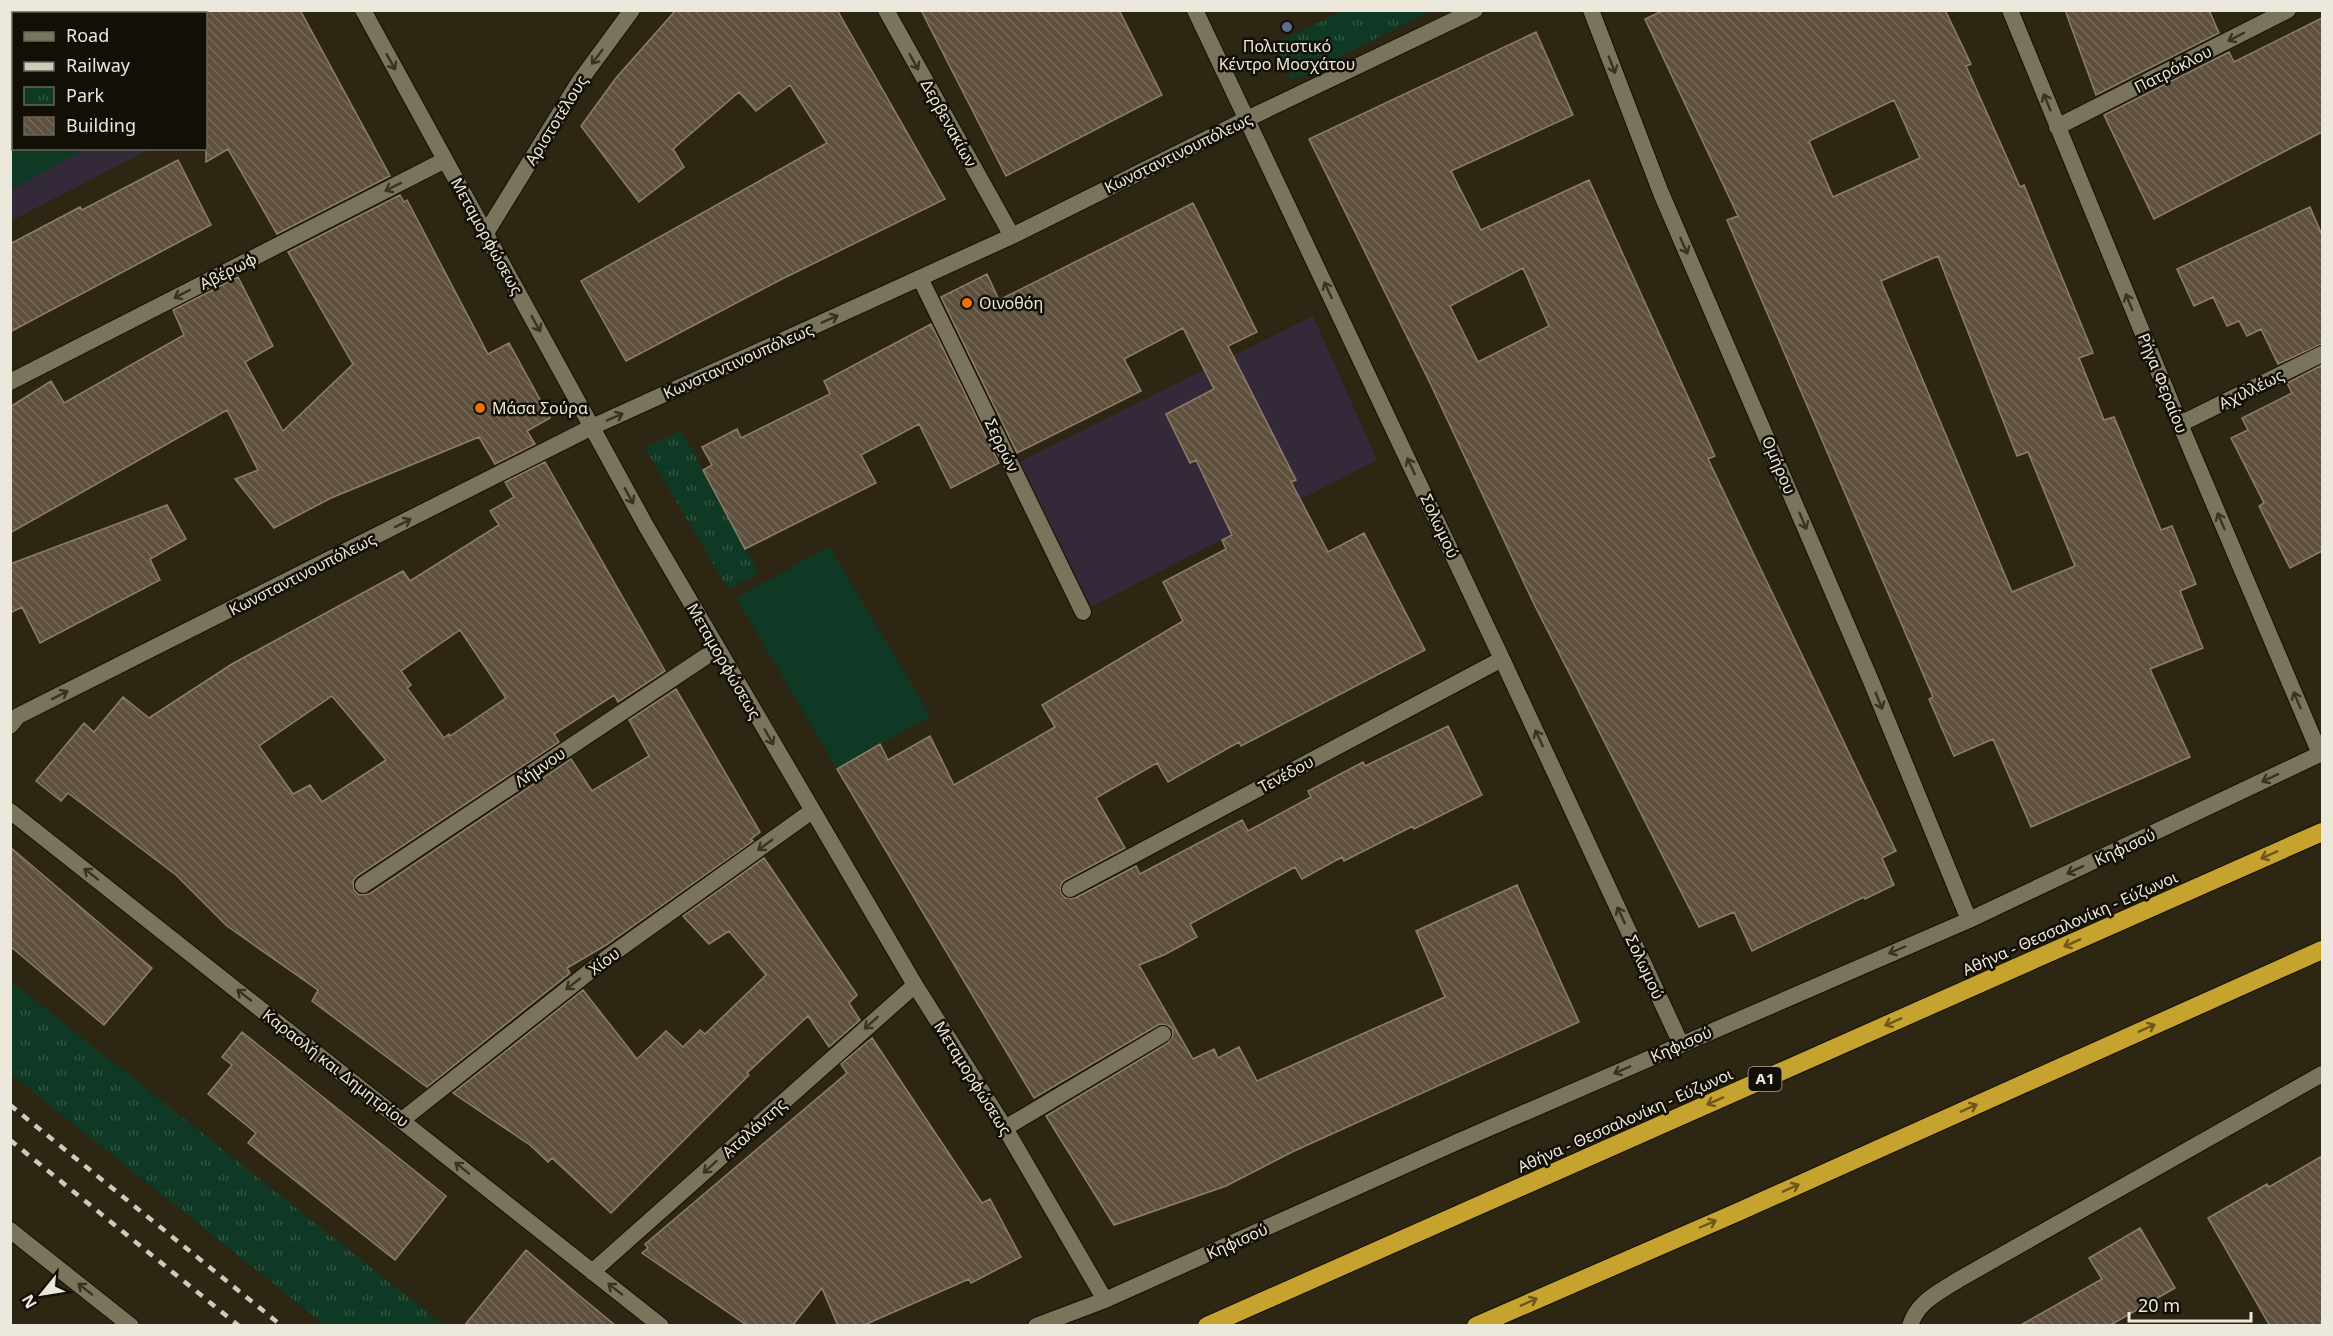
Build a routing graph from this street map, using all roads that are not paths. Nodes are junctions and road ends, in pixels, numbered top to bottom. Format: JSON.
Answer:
{"nodes":[{"id":1,"x":363,"y":10,"type":"edge"},
{"id":2,"x":632,"y":10,"type":"edge"},
{"id":3,"x":886,"y":10,"type":"edge"},
{"id":4,"x":1195,"y":10,"type":"edge"},
{"id":5,"x":1475,"y":10,"type":"edge"},
{"id":6,"x":1591,"y":10,"type":"edge"},
{"id":7,"x":2010,"y":10,"type":"edge"},
{"id":8,"x":2288,"y":10,"type":"edge"},
{"id":9,"x":1247,"y":119,"type":"junction"},
{"id":10,"x":2057,"y":127,"type":"junction"},
{"id":11,"x":446,"y":160,"type":"junction"},
{"id":12,"x":486,"y":233,"type":"junction"},
{"id":13,"x":1012,"y":236,"type":"junction"},
{"id":14,"x":921,"y":278,"type":"junction"},
{"id":15,"x":2322,"y":354,"type":"edge"},
{"id":16,"x":10,"y":382,"type":"edge"},
{"id":17,"x":2180,"y":424,"type":"junction"},
{"id":18,"x":592,"y":427,"type":"junction"},
{"id":19,"x":1083,"y":612,"type":"dead end"},
{"id":20,"x":717,"y":649,"type":"junction"},
{"id":21,"x":1502,"y":659,"type":"junction"},
{"id":22,"x":13,"y":714,"type":"edge"},
{"id":23,"x":2321,"y":753,"type":"edge"},
{"id":24,"x":10,"y":811,"type":"edge"},
{"id":25,"x":812,"y":811,"type":"junction"},
{"id":26,"x":2322,"y":832,"type":"edge"},
{"id":27,"x":363,"y":885,"type":"dead end"},
{"id":28,"x":1070,"y":889,"type":"dead end"},
{"id":29,"x":1969,"y":920,"type":"junction"},
{"id":30,"x":2322,"y":950,"type":"edge"},
{"id":31,"x":915,"y":985,"type":"junction"},
{"id":32,"x":1163,"y":1034,"type":"dead end"},
{"id":33,"x":1681,"y":1044,"type":"junction"},
{"id":34,"x":2322,"y":1074,"type":"edge"},
{"id":35,"x":402,"y":1120,"type":"junction"},
{"id":36,"x":1005,"y":1128,"type":"junction"},
{"id":37,"x":10,"y":1230,"type":"edge"},
{"id":38,"x":592,"y":1272,"type":"junction"},
{"id":39,"x":1105,"y":1300,"type":"junction"},
{"id":40,"x":131,"y":1326,"type":"edge"},
{"id":41,"x":661,"y":1326,"type":"edge"},
{"id":42,"x":1036,"y":1326,"type":"edge"},
{"id":43,"x":1207,"y":1326,"type":"edge"},
{"id":44,"x":1476,"y":1326,"type":"edge"},
{"id":45,"x":1910,"y":1326,"type":"edge"}],
"edges":[{"from":1,"to":11,"type":"street","name":"Μεταμορφώσεως","one_way":true},
{"from":2,"to":12,"type":"street","name":"Αριστοτέλους","one_way":true},
{"from":3,"to":13,"type":"street","name":"Δερβενακίων","one_way":true},
{"from":4,"to":9,"type":"street","name":"Σολωμού"},
{"from":5,"to":9,"type":"street","name":"Κωνσταντινουπόλεως"},
{"from":6,"to":29,"type":"street","name":"Ομήρου","one_way":true},
{"from":10,"to":7,"type":"street","name":"Ρήγα Φεραίου","one_way":true},
{"from":8,"to":10,"type":"street","name":"Πατρόκλου","one_way":true},
{"from":9,"to":13,"type":"street","name":"Κωνσταντινουπόλεως"},
{"from":21,"to":9,"type":"street","name":"Σολωμού","one_way":true},
{"from":17,"to":10,"type":"street","name":"Ρήγα Φεραίου","one_way":true},
{"from":11,"to":12,"type":"street","name":"Μεταμορφώσεως"},
{"from":11,"to":16,"type":"street","name":"Αβέρωφ","one_way":true},
{"from":12,"to":18,"type":"street","name":"Μεταμορφώσεως","one_way":true},
{"from":13,"to":14,"type":"street","name":"Κωνσταντινουπόλεως"},
{"from":18,"to":14,"type":"street","name":"Κωνσταντινουπόλεως","one_way":true},
{"from":14,"to":19,"type":"street","name":"Σερρών"},
{"from":15,"to":17,"type":"street","name":"Αχιλλέως"},
{"from":23,"to":17,"type":"street","name":"Ρήγα Φεραίου","one_way":true},
{"from":18,"to":20,"type":"street","name":"Μεταμορφώσεως","one_way":true},
{"from":22,"to":18,"type":"street","name":"Κωνσταντινουπόλεως","one_way":true},
{"from":20,"to":25,"type":"street","name":"Μεταμορφώσεως","one_way":true},
{"from":20,"to":27,"type":"street","name":"Λήμνου"},
{"from":21,"to":28,"type":"street","name":"Τενέδου"},
{"from":33,"to":21,"type":"street","name":"Σολωμού","one_way":true},
{"from":23,"to":29,"type":"street","name":"Κηφισού","one_way":true},
{"from":35,"to":24,"type":"street","name":"Καραολή και Δημητρίου","one_way":true},
{"from":25,"to":31,"type":"street","name":"Μεταμορφώσεως"},
{"from":25,"to":35,"type":"street","name":"Χίου","one_way":true},
{"from":26,"to":43,"type":"highway","name":"Αθήνα - Θεσσαλονίκη - Εύζωνοι","number":"Α1","one_way":true},
{"from":29,"to":33,"type":"street","name":"Κηφισού","one_way":true},
{"from":44,"to":30,"type":"highway","one_way":true},
{"from":31,"to":36,"type":"street","name":"Μεταμορφώσεως"},
{"from":31,"to":38,"type":"street","name":"Αταλάντης","one_way":true},
{"from":32,"to":36,"type":"street"},
{"from":33,"to":39,"type":"street","name":"Κηφισού","one_way":true},
{"from":34,"to":45,"type":"street"},
{"from":38,"to":35,"type":"street","name":"Καραολή και Δημητρίου","one_way":true},
{"from":36,"to":39,"type":"street","name":"Μεταμορφώσεως"},
{"from":40,"to":37,"type":"street","one_way":true},
{"from":41,"to":38,"type":"street","name":"Καραολή και Δημητρίου","one_way":true},
{"from":39,"to":42,"type":"street","name":"Κηφισού"}]}
